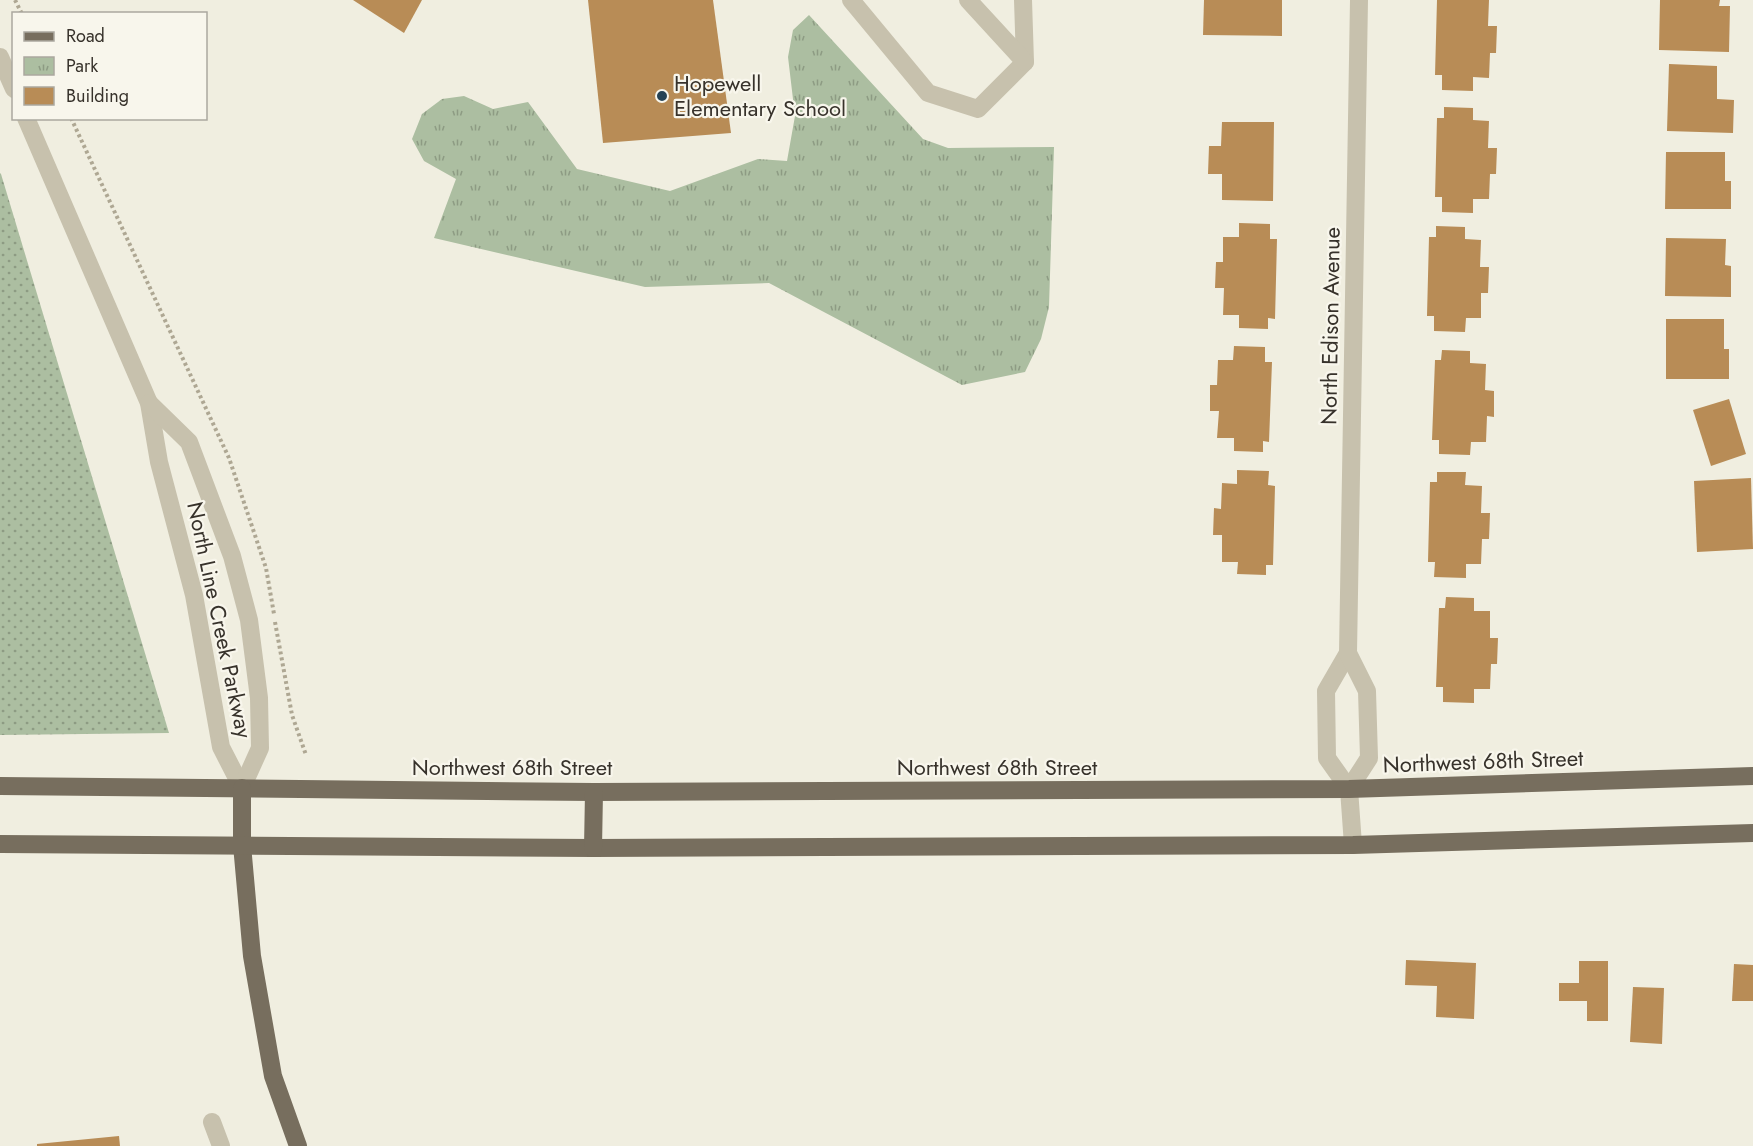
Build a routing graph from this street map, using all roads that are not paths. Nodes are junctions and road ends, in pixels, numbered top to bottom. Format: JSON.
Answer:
{"nodes":[{"id":1,"x":850,"y":0,"type":"edge"},
{"id":2,"x":968,"y":0,"type":"edge"},
{"id":3,"x":1023,"y":0,"type":"edge"},
{"id":4,"x":1359,"y":0,"type":"edge"},
{"id":5,"x":0,"y":57,"type":"edge"},
{"id":6,"x":1025,"y":62,"type":"junction"},
{"id":7,"x":12,"y":84,"type":"edge"},
{"id":8,"x":27,"y":120,"type":"edge"},
{"id":9,"x":149,"y":403,"type":"junction"},
{"id":10,"x":1348,"y":653,"type":"junction"},
{"id":11,"x":1753,"y":776,"type":"edge"},
{"id":12,"x":0,"y":786,"type":"edge"},
{"id":13,"x":242,"y":789,"type":"junction"},
{"id":14,"x":1349,"y":789,"type":"junction"},
{"id":15,"x":594,"y":792,"type":"junction"},
{"id":16,"x":1753,"y":833,"type":"edge"},
{"id":17,"x":0,"y":844,"type":"edge"},
{"id":18,"x":242,"y":845,"type":"junction"},
{"id":19,"x":1353,"y":845,"type":"junction"},
{"id":20,"x":592,"y":848,"type":"junction"},
{"id":21,"x":212,"y":1122,"type":"dead end"},
{"id":22,"x":221,"y":1146,"type":"edge"},
{"id":23,"x":297,"y":1146,"type":"edge"}],
"edges":[{"from":1,"to":6,"type":"street"},
{"from":2,"to":6,"type":"street"},
{"from":3,"to":6,"type":"street"},
{"from":4,"to":10,"type":"street","name":"North Edison Avenue"},
{"from":5,"to":7,"type":"street"},
{"from":8,"to":9,"type":"street","name":"North Line Creek Parkway"},
{"from":9,"to":13,"type":"street","name":"North Line Creek Parkway"},
{"from":9,"to":13,"type":"street","name":"North Line Creek Parkway"},
{"from":10,"to":14,"type":"street","name":"North Edison Avenue"},
{"from":10,"to":14,"type":"street","name":"North Edison Avenue"},
{"from":11,"to":14,"type":"main road","name":"Northwest 68th Street"},
{"from":12,"to":13,"type":"main road","name":"Northwest 68th Street"},
{"from":13,"to":15,"type":"main road","name":"Northwest 68th Street"},
{"from":13,"to":18,"type":"main road"},
{"from":14,"to":15,"type":"main road","name":"Northwest 68th Street"},
{"from":14,"to":19,"type":"street"},
{"from":15,"to":20,"type":"main road"},
{"from":16,"to":19,"type":"main road"},
{"from":17,"to":18,"type":"main road"},
{"from":18,"to":20,"type":"main road"},
{"from":18,"to":23,"type":"main road"},
{"from":19,"to":20,"type":"main road"},
{"from":21,"to":22,"type":"street"}]}
